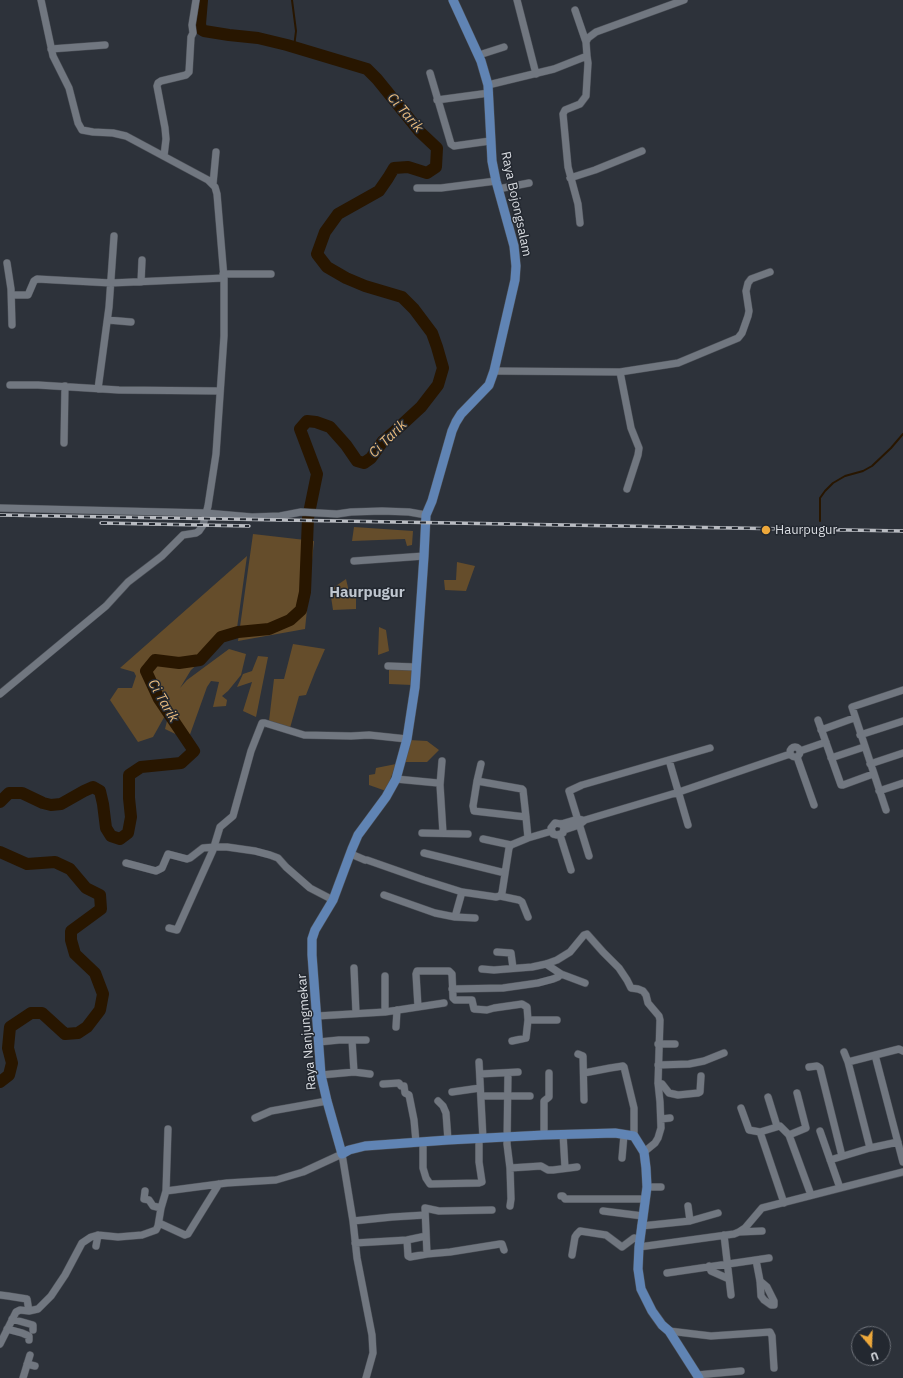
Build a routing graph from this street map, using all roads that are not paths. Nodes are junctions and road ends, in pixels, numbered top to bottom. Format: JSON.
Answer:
{"nodes":[{"id":1,"x":41,"y":0,"type":"edge"},
{"id":2,"x":196,"y":0,"type":"edge"},
{"id":3,"x":453,"y":0,"type":"edge"},
{"id":4,"x":517,"y":0,"type":"edge"},
{"id":5,"x":684,"y":0,"type":"edge"},
{"id":6,"x":575,"y":10,"type":"dead end"},
{"id":7,"x":586,"y":42,"type":"junction"},
{"id":8,"x":105,"y":45,"type":"dead end"},
{"id":9,"x":504,"y":47,"type":"dead end"},
{"id":10,"x":51,"y":49,"type":"junction"},
{"id":11,"x":479,"y":55,"type":"junction"},
{"id":12,"x":587,"y":56,"type":"junction"},
{"id":13,"x":430,"y":73,"type":"dead end"},
{"id":14,"x":536,"y":74,"type":"junction"},
{"id":15,"x":489,"y":89,"type":"junction"},
{"id":16,"x":437,"y":100,"type":"junction"},
{"id":17,"x":490,"y":141,"type":"junction"},
{"id":18,"x":642,"y":151,"type":"dead end"},
{"id":19,"x":216,"y":152,"type":"dead end"},
{"id":20,"x":164,"y":156,"type":"junction"},
{"id":21,"x":570,"y":178,"type":"junction"},
{"id":22,"x":529,"y":183,"type":"dead end"},
{"id":23,"x":213,"y":184,"type":"junction"},
{"id":24,"x":497,"y":185,"type":"junction"},
{"id":25,"x":417,"y":188,"type":"dead end"},
{"id":26,"x":580,"y":223,"type":"dead end"},
{"id":27,"x":114,"y":236,"type":"dead end"},
{"id":28,"x":142,"y":260,"type":"dead end"},
{"id":29,"x":7,"y":263,"type":"dead end"},
{"id":30,"x":770,"y":272,"type":"dead end"},
{"id":31,"x":271,"y":274,"type":"dead end"},
{"id":32,"x":223,"y":276,"type":"junction"},
{"id":33,"x":141,"y":282,"type":"junction"},
{"id":34,"x":111,"y":283,"type":"junction"},
{"id":35,"x":12,"y":295,"type":"junction"},
{"id":36,"x":108,"y":320,"type":"junction"},
{"id":37,"x":131,"y":322,"type":"dead end"},
{"id":38,"x":12,"y":325,"type":"dead end"},
{"id":39,"x":494,"y":371,"type":"junction"},
{"id":40,"x":620,"y":372,"type":"junction"},
{"id":41,"x":10,"y":386,"type":"dead end"},
{"id":42,"x":65,"y":386,"type":"junction"},
{"id":43,"x":98,"y":388,"type":"junction"},
{"id":44,"x":220,"y":391,"type":"junction"},
{"id":45,"x":64,"y":443,"type":"dead end"},
{"id":46,"x":627,"y":489,"type":"dead end"},
{"id":47,"x":0,"y":508,"type":"edge"},
{"id":48,"x":206,"y":513,"type":"junction"},
{"id":49,"x":426,"y":515,"type":"junction"},
{"id":50,"x":424,"y":556,"type":"junction"},
{"id":51,"x":354,"y":560,"type":"dead end"},
{"id":52,"x":388,"y":666,"type":"dead end"},
{"id":53,"x":416,"y":667,"type":"junction"},
{"id":54,"x":903,"y":690,"type":"edge"},
{"id":55,"x":0,"y":694,"type":"edge"},
{"id":56,"x":854,"y":718,"type":"junction"},
{"id":57,"x":818,"y":720,"type":"dead end"},
{"id":58,"x":903,"y":721,"type":"edge"},
{"id":59,"x":821,"y":730,"type":"junction"},
{"id":60,"x":860,"y":735,"type":"junction"},
{"id":61,"x":406,"y":740,"type":"junction"},
{"id":62,"x":826,"y":742,"type":"junction"},
{"id":63,"x":864,"y":747,"type":"junction"},
{"id":64,"x":710,"y":748,"type":"dead end"},
{"id":65,"x":903,"y":753,"type":"edge"},
{"id":66,"x":796,"y":754,"type":"junction"},
{"id":67,"x":831,"y":758,"type":"junction"},
{"id":68,"x":669,"y":760,"type":"junction"},
{"id":69,"x":442,"y":761,"type":"dead end"},
{"id":70,"x":481,"y":764,"type":"dead end"},
{"id":71,"x":870,"y":764,"type":"junction"},
{"id":72,"x":873,"y":774,"type":"junction"},
{"id":73,"x":396,"y":779,"type":"junction"},
{"id":74,"x":477,"y":781,"type":"junction"},
{"id":75,"x":903,"y":783,"type":"edge"},
{"id":76,"x":440,"y":785,"type":"junction"},
{"id":77,"x":879,"y":791,"type":"junction"},
{"id":78,"x":679,"y":792,"type":"junction"},
{"id":79,"x":814,"y":805,"type":"dead end"},
{"id":80,"x":886,"y":810,"type":"dead end"},
{"id":81,"x":526,"y":817,"type":"junction"},
{"id":82,"x":581,"y":822,"type":"junction"},
{"id":83,"x":688,"y":825,"type":"dead end"},
{"id":84,"x":562,"y":830,"type":"junction"},
{"id":85,"x":552,"y":831,"type":"junction"},
{"id":86,"x":422,"y":833,"type":"dead end"},
{"id":87,"x":443,"y":833,"type":"junction"},
{"id":88,"x":468,"y":834,"type":"dead end"},
{"id":89,"x":528,"y":838,"type":"junction"},
{"id":90,"x":483,"y":839,"type":"dead end"},
{"id":91,"x":511,"y":845,"type":"junction"},
{"id":92,"x":214,"y":847,"type":"junction"},
{"id":93,"x":424,"y":853,"type":"dead end"},
{"id":94,"x":351,"y":854,"type":"junction"},
{"id":95,"x":589,"y":856,"type":"dead end"},
{"id":96,"x":126,"y":863,"type":"dead end"},
{"id":97,"x":571,"y":870,"type":"dead end"},
{"id":98,"x":504,"y":873,"type":"junction"},
{"id":99,"x":462,"y":892,"type":"junction"},
{"id":100,"x":384,"y":895,"type":"dead end"},
{"id":101,"x":500,"y":896,"type":"junction"},
{"id":102,"x":333,"y":900,"type":"junction"},
{"id":103,"x":455,"y":917,"type":"junction"},
{"id":104,"x":528,"y":917,"type":"dead end"},
{"id":105,"x":475,"y":918,"type":"dead end"},
{"id":106,"x":169,"y":928,"type":"dead end"},
{"id":107,"x":315,"y":930,"type":"joint"},
{"id":108,"x":497,"y":952,"type":"dead end"},
{"id":109,"x":546,"y":964,"type":"junction"},
{"id":110,"x":354,"y":968,"type":"dead end"},
{"id":111,"x":513,"y":968,"type":"junction"},
{"id":112,"x":482,"y":969,"type":"dead end"},
{"id":113,"x":561,"y":974,"type":"junction"},
{"id":114,"x":385,"y":976,"type":"dead end"},
{"id":115,"x":585,"y":983,"type":"dead end"},
{"id":116,"x":463,"y":988,"type":"junction"},
{"id":117,"x":452,"y":989,"type":"junction"},
{"id":118,"x":462,"y":1000,"type":"junction"},
{"id":119,"x":444,"y":1003,"type":"dead end"},
{"id":120,"x":418,"y":1006,"type":"junction"},
{"id":121,"x":397,"y":1010,"type":"junction"},
{"id":122,"x":385,"y":1012,"type":"junction"},
{"id":123,"x":356,"y":1013,"type":"junction"},
{"id":124,"x":316,"y":1016,"type":"junction"},
{"id":125,"x":528,"y":1020,"type":"junction"},
{"id":126,"x":557,"y":1020,"type":"dead end"},
{"id":127,"x":396,"y":1027,"type":"dead end"},
{"id":128,"x":352,"y":1040,"type":"junction"},
{"id":129,"x":366,"y":1040,"type":"dead end"},
{"id":130,"x":512,"y":1040,"type":"dead end"},
{"id":131,"x":319,"y":1042,"type":"junction"},
{"id":132,"x":658,"y":1044,"type":"junction"},
{"id":133,"x":675,"y":1044,"type":"dead end"},
{"id":134,"x":903,"y":1051,"type":"edge"},
{"id":135,"x":844,"y":1052,"type":"dead end"},
{"id":136,"x":724,"y":1053,"type":"dead end"},
{"id":137,"x":578,"y":1054,"type":"dead end"},
{"id":138,"x":875,"y":1055,"type":"junction"},
{"id":139,"x":479,"y":1062,"type":"dead end"},
{"id":140,"x":848,"y":1062,"type":"junction"},
{"id":141,"x":658,"y":1065,"type":"junction"},
{"id":142,"x":809,"y":1067,"type":"dead end"},
{"id":143,"x":354,"y":1072,"type":"junction"},
{"id":144,"x":518,"y":1072,"type":"dead end"},
{"id":145,"x":508,"y":1073,"type":"junction"},
{"id":146,"x":549,"y":1073,"type":"dead end"},
{"id":147,"x":584,"y":1073,"type":"junction"},
{"id":148,"x":370,"y":1074,"type":"dead end"},
{"id":149,"x":480,"y":1074,"type":"junction"},
{"id":150,"x":321,"y":1075,"type":"junction"},
{"id":151,"x":701,"y":1076,"type":"dead end"},
{"id":152,"x":658,"y":1083,"type":"junction"},
{"id":153,"x":383,"y":1084,"type":"dead end"},
{"id":154,"x":452,"y":1092,"type":"dead end"},
{"id":155,"x":481,"y":1092,"type":"junction"},
{"id":156,"x":797,"y":1093,"type":"dead end"},
{"id":157,"x":507,"y":1095,"type":"junction"},
{"id":158,"x":530,"y":1096,"type":"dead end"},
{"id":159,"x":768,"y":1097,"type":"dead end"},
{"id":160,"x":584,"y":1100,"type":"dead end"},
{"id":161,"x":327,"y":1101,"type":"junction"},
{"id":162,"x":438,"y":1101,"type":"dead end"},
{"id":163,"x":741,"y":1108,"type":"dead end"},
{"id":164,"x":255,"y":1118,"type":"dead end"},
{"id":165,"x":670,"y":1118,"type":"dead end"},
{"id":166,"x":661,"y":1119,"type":"junction"},
{"id":167,"x":777,"y":1126,"type":"junction"},
{"id":168,"x":168,"y":1129,"type":"dead end"},
{"id":169,"x":820,"y":1131,"type":"dead end"},
{"id":170,"x":760,"y":1132,"type":"junction"},
{"id":171,"x":563,"y":1134,"type":"junction"},
{"id":172,"x":544,"y":1135,"type":"junction"},
{"id":173,"x":624,"y":1135,"type":"junction"},
{"id":174,"x":789,"y":1135,"type":"junction"},
{"id":175,"x":634,"y":1136,"type":"junction"},
{"id":176,"x":507,"y":1137,"type":"junction"},
{"id":177,"x":481,"y":1139,"type":"junction"},
{"id":178,"x":448,"y":1140,"type":"junction"},
{"id":179,"x":419,"y":1142,"type":"junction"},
{"id":180,"x":898,"y":1142,"type":"junction"},
{"id":181,"x":870,"y":1148,"type":"junction"},
{"id":182,"x":644,"y":1152,"type":"junction"},
{"id":183,"x":340,"y":1155,"type":"junction"},
{"id":184,"x":842,"y":1156,"type":"junction"},
{"id":185,"x":622,"y":1158,"type":"dead end"},
{"id":186,"x":830,"y":1160,"type":"junction"},
{"id":187,"x":903,"y":1162,"type":"edge"},
{"id":188,"x":577,"y":1167,"type":"dead end"},
{"id":189,"x":510,"y":1168,"type":"junction"},
{"id":190,"x":565,"y":1168,"type":"junction"},
{"id":191,"x":903,"y":1172,"type":"edge"},
{"id":192,"x":219,"y":1184,"type":"junction"},
{"id":193,"x":647,"y":1187,"type":"junction"},
{"id":194,"x":661,"y":1187,"type":"dead end"},
{"id":195,"x":840,"y":1188,"type":"junction"},
{"id":196,"x":145,"y":1190,"type":"dead end"},
{"id":197,"x":166,"y":1191,"type":"junction"},
{"id":198,"x":811,"y":1195,"type":"junction"},
{"id":199,"x":561,"y":1196,"type":"dead end"},
{"id":200,"x":645,"y":1199,"type":"junction"},
{"id":201,"x":784,"y":1203,"type":"junction"},
{"id":202,"x":510,"y":1206,"type":"dead end"},
{"id":203,"x":688,"y":1206,"type":"dead end"},
{"id":204,"x":161,"y":1208,"type":"junction"},
{"id":205,"x":492,"y":1210,"type":"dead end"},
{"id":206,"x":603,"y":1211,"type":"dead end"},
{"id":207,"x":718,"y":1214,"type":"dead end"},
{"id":208,"x":425,"y":1215,"type":"junction"},
{"id":209,"x":643,"y":1216,"type":"junction"},
{"id":210,"x":353,"y":1221,"type":"junction"},
{"id":211,"x":690,"y":1221,"type":"junction"},
{"id":212,"x":159,"y":1223,"type":"junction"},
{"id":213,"x":641,"y":1226,"type":"junction"},
{"id":214,"x":762,"y":1231,"type":"dead end"},
{"id":215,"x":739,"y":1232,"type":"junction"},
{"id":216,"x":98,"y":1235,"type":"junction"},
{"id":217,"x":724,"y":1235,"type":"junction"},
{"id":218,"x":426,"y":1236,"type":"junction"},
{"id":219,"x":407,"y":1240,"type":"junction"},
{"id":220,"x":356,"y":1243,"type":"junction"},
{"id":221,"x":639,"y":1243,"type":"junction"},
{"id":222,"x":96,"y":1246,"type":"dead end"},
{"id":223,"x":504,"y":1250,"type":"dead end"},
{"id":224,"x":427,"y":1254,"type":"junction"},
{"id":225,"x":572,"y":1256,"type":"dead end"},
{"id":226,"x":769,"y":1258,"type":"dead end"},
{"id":227,"x":756,"y":1260,"type":"junction"},
{"id":228,"x":728,"y":1264,"type":"junction"},
{"id":229,"x":709,"y":1266,"type":"junction"},
{"id":230,"x":668,"y":1273,"type":"dead end"},
{"id":231,"x":729,"y":1279,"type":"junction"},
{"id":232,"x":760,"y":1281,"type":"dead end"},
{"id":233,"x":0,"y":1295,"type":"edge"},
{"id":234,"x":731,"y":1295,"type":"dead end"},
{"id":235,"x":29,"y":1311,"type":"junction"},
{"id":236,"x":12,"y":1318,"type":"junction"},
{"id":237,"x":7,"y":1329,"type":"junction"},
{"id":238,"x":33,"y":1330,"type":"dead end"},
{"id":239,"x":668,"y":1332,"type":"junction"},
{"id":240,"x":28,"y":1340,"type":"dead end"},
{"id":241,"x":0,"y":1344,"type":"edge"},
{"id":242,"x":30,"y":1355,"type":"dead end"},
{"id":243,"x":27,"y":1364,"type":"junction"},
{"id":244,"x":35,"y":1366,"type":"dead end"},
{"id":245,"x":774,"y":1368,"type":"dead end"},
{"id":246,"x":741,"y":1371,"type":"dead end"},
{"id":247,"x":698,"y":1376,"type":"edge"},
{"id":248,"x":23,"y":1378,"type":"edge"},
{"id":249,"x":366,"y":1378,"type":"edge"}],
"edges":[{"from":1,"to":10,"type":"street"},
{"from":2,"to":20,"type":"street"},
{"from":3,"to":11,"type":"main road","name":"Raya Bojongsalam"},
{"from":4,"to":14,"type":"street"},
{"from":5,"to":7,"type":"street"},
{"from":6,"to":7,"type":"street"},
{"from":7,"to":12,"type":"street"},
{"from":8,"to":10,"type":"street"},
{"from":9,"to":11,"type":"street"},
{"from":10,"to":20,"type":"street"},
{"from":11,"to":15,"type":"main road","name":"Raya Bojongsalam"},
{"from":12,"to":14,"type":"street"},
{"from":12,"to":21,"type":"street"},
{"from":13,"to":16,"type":"street"},
{"from":14,"to":15,"type":"street"},
{"from":15,"to":16,"type":"street"},
{"from":15,"to":17,"type":"main road","name":"Raya Bojongsalam"},
{"from":16,"to":17,"type":"street"},
{"from":17,"to":24,"type":"main road","name":"Raya Bojongsalam"},
{"from":18,"to":21,"type":"street"},
{"from":19,"to":23,"type":"street"},
{"from":20,"to":23,"type":"street"},
{"from":21,"to":26,"type":"street"},
{"from":22,"to":24,"type":"street"},
{"from":23,"to":32,"type":"street"},
{"from":24,"to":25,"type":"street"},
{"from":24,"to":39,"type":"main road","name":"Raya Bojongsalam"},
{"from":27,"to":34,"type":"street"},
{"from":28,"to":33,"type":"street"},
{"from":29,"to":35,"type":"street"},
{"from":30,"to":40,"type":"street"},
{"from":31,"to":32,"type":"street"},
{"from":32,"to":33,"type":"street"},
{"from":32,"to":44,"type":"street"},
{"from":33,"to":34,"type":"street"},
{"from":34,"to":35,"type":"street"},
{"from":34,"to":36,"type":"street"},
{"from":35,"to":38,"type":"street"},
{"from":36,"to":37,"type":"street"},
{"from":36,"to":43,"type":"street"},
{"from":39,"to":40,"type":"street"},
{"from":39,"to":49,"type":"main road","name":"Raya Bojongsalam"},
{"from":40,"to":46,"type":"street"},
{"from":41,"to":42,"type":"street"},
{"from":42,"to":43,"type":"street"},
{"from":42,"to":45,"type":"street"},
{"from":43,"to":44,"type":"street"},
{"from":44,"to":48,"type":"street"},
{"from":47,"to":48,"type":"street"},
{"from":48,"to":49,"type":"street"},
{"from":48,"to":55,"type":"street"},
{"from":49,"to":50,"type":"main road","name":"Raya Bojongsalam"},
{"from":50,"to":51,"type":"street"},
{"from":50,"to":53,"type":"main road","name":"Raya Bojongsalam"},
{"from":52,"to":53,"type":"street"},
{"from":53,"to":61,"type":"main road","name":"Raya Bojongsalam"},
{"from":54,"to":56,"type":"street"},
{"from":56,"to":59,"type":"street"},
{"from":56,"to":60,"type":"street"},
{"from":57,"to":59,"type":"street"},
{"from":58,"to":60,"type":"street"},
{"from":59,"to":62,"type":"street"},
{"from":60,"to":63,"type":"street"},
{"from":61,"to":73,"type":"main road","name":"Raya Bojongsalam"},
{"from":61,"to":92,"type":"street"},
{"from":62,"to":66,"type":"street"},
{"from":62,"to":67,"type":"street"},
{"from":63,"to":67,"type":"street"},
{"from":63,"to":71,"type":"street"},
{"from":64,"to":68,"type":"street"},
{"from":65,"to":71,"type":"street"},
{"from":66,"to":78,"type":"street"},
{"from":66,"to":79,"type":"street"},
{"from":67,"to":72,"type":"street"},
{"from":68,"to":78,"type":"street"},
{"from":68,"to":82,"type":"street"},
{"from":69,"to":76,"type":"street"},
{"from":70,"to":74,"type":"street"},
{"from":71,"to":72,"type":"street"},
{"from":72,"to":77,"type":"street"},
{"from":73,"to":76,"type":"street"},
{"from":73,"to":94,"type":"main road","name":"Raya Bojongsalam"},
{"from":74,"to":81,"type":"street"},
{"from":74,"to":81,"type":"street"},
{"from":75,"to":77,"type":"street"},
{"from":76,"to":87,"type":"street"},
{"from":77,"to":80,"type":"street"},
{"from":78,"to":82,"type":"street"},
{"from":78,"to":83,"type":"street"},
{"from":81,"to":89,"type":"street"},
{"from":82,"to":84,"type":"street"},
{"from":82,"to":95,"type":"street"},
{"from":84,"to":85,"type":"street"},
{"from":84,"to":85,"type":"street"},
{"from":84,"to":97,"type":"street"},
{"from":85,"to":89,"type":"street"},
{"from":86,"to":87,"type":"street"},
{"from":87,"to":88,"type":"street"},
{"from":89,"to":91,"type":"street"},
{"from":90,"to":91,"type":"street"},
{"from":91,"to":98,"type":"street"},
{"from":92,"to":96,"type":"street"},
{"from":92,"to":102,"type":"street"},
{"from":92,"to":106,"type":"street"},
{"from":93,"to":98,"type":"street"},
{"from":94,"to":99,"type":"street"},
{"from":94,"to":102,"type":"main road","name":"Raya Bojongsalam"},
{"from":98,"to":101,"type":"street"},
{"from":99,"to":101,"type":"street"},
{"from":99,"to":103,"type":"street"},
{"from":100,"to":103,"type":"street"},
{"from":101,"to":104,"type":"street"},
{"from":102,"to":107,"type":"main road","name":"Raya Bojongsalam"},
{"from":103,"to":105,"type":"street"},
{"from":107,"to":124,"type":"main road","name":"Raya Nanjungmekar"},
{"from":108,"to":111,"type":"street"},
{"from":109,"to":111,"type":"street"},
{"from":109,"to":113,"type":"street"},
{"from":109,"to":132,"type":"street"},
{"from":110,"to":123,"type":"street"},
{"from":111,"to":112,"type":"street"},
{"from":113,"to":115,"type":"street"},
{"from":113,"to":116,"type":"street"},
{"from":114,"to":122,"type":"street"},
{"from":116,"to":117,"type":"street"},
{"from":116,"to":118,"type":"street"},
{"from":117,"to":118,"type":"street"},
{"from":117,"to":120,"type":"street"},
{"from":118,"to":125,"type":"street"},
{"from":119,"to":120,"type":"street"},
{"from":120,"to":121,"type":"street"},
{"from":121,"to":122,"type":"street"},
{"from":121,"to":127,"type":"street"},
{"from":122,"to":123,"type":"street"},
{"from":123,"to":124,"type":"street"},
{"from":124,"to":131,"type":"main road","name":"Raya Nanjungmekar"},
{"from":125,"to":126,"type":"street"},
{"from":125,"to":130,"type":"street"},
{"from":128,"to":129,"type":"street"},
{"from":128,"to":131,"type":"street"},
{"from":128,"to":143,"type":"street"},
{"from":131,"to":150,"type":"main road","name":"Raya Nanjungmekar"},
{"from":132,"to":133,"type":"street"},
{"from":132,"to":141,"type":"street"},
{"from":134,"to":138,"type":"street"},
{"from":135,"to":140,"type":"street"},
{"from":136,"to":141,"type":"street"},
{"from":137,"to":147,"type":"street"},
{"from":138,"to":140,"type":"street"},
{"from":138,"to":180,"type":"street"},
{"from":139,"to":149,"type":"street"},
{"from":140,"to":181,"type":"street"},
{"from":141,"to":152,"type":"street"},
{"from":142,"to":184,"type":"street"},
{"from":143,"to":148,"type":"street"},
{"from":143,"to":150,"type":"street"},
{"from":144,"to":145,"type":"street"},
{"from":145,"to":149,"type":"street"},
{"from":145,"to":157,"type":"street"},
{"from":146,"to":172,"type":"street"},
{"from":147,"to":160,"type":"street"},
{"from":147,"to":175,"type":"street"},
{"from":149,"to":155,"type":"street"},
{"from":150,"to":161,"type":"main road","name":"Raya Nanjungmekar"},
{"from":151,"to":152,"type":"street"},
{"from":152,"to":166,"type":"street"},
{"from":153,"to":179,"type":"street"},
{"from":154,"to":155,"type":"street"},
{"from":155,"to":157,"type":"street"},
{"from":155,"to":177,"type":"street"},
{"from":156,"to":174,"type":"street"},
{"from":157,"to":158,"type":"street"},
{"from":157,"to":176,"type":"street"},
{"from":159,"to":167,"type":"street"},
{"from":161,"to":164,"type":"street"},
{"from":161,"to":183,"type":"main road","name":"Raya Nanjungmekar"},
{"from":162,"to":178,"type":"street"},
{"from":163,"to":170,"type":"street"},
{"from":165,"to":166,"type":"street"},
{"from":166,"to":182,"type":"street"},
{"from":167,"to":170,"type":"street"},
{"from":167,"to":174,"type":"street"},
{"from":168,"to":197,"type":"street"},
{"from":169,"to":186,"type":"street"},
{"from":170,"to":201,"type":"street"},
{"from":171,"to":172,"type":"main road"},
{"from":171,"to":173,"type":"main road"},
{"from":171,"to":190,"type":"street"},
{"from":172,"to":176,"type":"main road"},
{"from":173,"to":175,"type":"main road"},
{"from":173,"to":185,"type":"street"},
{"from":174,"to":198,"type":"street"},
{"from":175,"to":182,"type":"main road"},
{"from":176,"to":177,"type":"main road"},
{"from":176,"to":189,"type":"street"},
{"from":177,"to":178,"type":"main road"},
{"from":177,"to":179,"type":"street"},
{"from":178,"to":179,"type":"main road"},
{"from":179,"to":183,"type":"main road"},
{"from":180,"to":181,"type":"street"},
{"from":180,"to":187,"type":"street"},
{"from":181,"to":184,"type":"street"},
{"from":182,"to":193,"type":"main road"},
{"from":183,"to":192,"type":"street"},
{"from":183,"to":210,"type":"street","name":"Raya Nanjungmekar"},
{"from":184,"to":186,"type":"street"},
{"from":186,"to":195,"type":"street"},
{"from":188,"to":190,"type":"street"},
{"from":189,"to":190,"type":"street"},
{"from":189,"to":202,"type":"street"},
{"from":191,"to":195,"type":"street"},
{"from":192,"to":197,"type":"street"},
{"from":192,"to":212,"type":"street"},
{"from":193,"to":194,"type":"street"},
{"from":193,"to":200,"type":"main road"},
{"from":195,"to":198,"type":"street"},
{"from":196,"to":204,"type":"street"},
{"from":197,"to":204,"type":"street"},
{"from":198,"to":201,"type":"street"},
{"from":199,"to":200,"type":"street"},
{"from":200,"to":209,"type":"main road"},
{"from":201,"to":215,"type":"street"},
{"from":203,"to":211,"type":"street"},
{"from":204,"to":212,"type":"street"},
{"from":205,"to":208,"type":"street"},
{"from":206,"to":209,"type":"street"},
{"from":207,"to":211,"type":"street"},
{"from":208,"to":210,"type":"street"},
{"from":208,"to":218,"type":"street"},
{"from":209,"to":213,"type":"main road"},
{"from":210,"to":220,"type":"street","name":"Raya Nanjungmekar"},
{"from":211,"to":213,"type":"street"},
{"from":212,"to":216,"type":"street"},
{"from":213,"to":221,"type":"main road"},
{"from":214,"to":215,"type":"street"},
{"from":215,"to":217,"type":"street"},
{"from":216,"to":222,"type":"street"},
{"from":216,"to":235,"type":"street"},
{"from":217,"to":221,"type":"street"},
{"from":217,"to":228,"type":"street"},
{"from":218,"to":219,"type":"street"},
{"from":218,"to":224,"type":"street"},
{"from":219,"to":220,"type":"street"},
{"from":219,"to":224,"type":"street"},
{"from":220,"to":249,"type":"street","name":"Raya Nanjungmekar"},
{"from":221,"to":225,"type":"street"},
{"from":221,"to":239,"type":"main road"},
{"from":223,"to":224,"type":"street"},
{"from":226,"to":227,"type":"street"},
{"from":227,"to":228,"type":"street"},
{"from":227,"to":232,"type":"street"},
{"from":228,"to":229,"type":"street"},
{"from":228,"to":231,"type":"street"},
{"from":229,"to":230,"type":"street"},
{"from":229,"to":231,"type":"street"},
{"from":231,"to":234,"type":"street"},
{"from":233,"to":235,"type":"street"},
{"from":235,"to":236,"type":"street"},
{"from":236,"to":237,"type":"street"},
{"from":236,"to":238,"type":"street"},
{"from":237,"to":240,"type":"street"},
{"from":237,"to":241,"type":"street"},
{"from":239,"to":245,"type":"street"},
{"from":239,"to":247,"type":"main road"},
{"from":242,"to":243,"type":"street"},
{"from":243,"to":244,"type":"street"},
{"from":243,"to":248,"type":"street"},
{"from":246,"to":247,"type":"street"}]}
